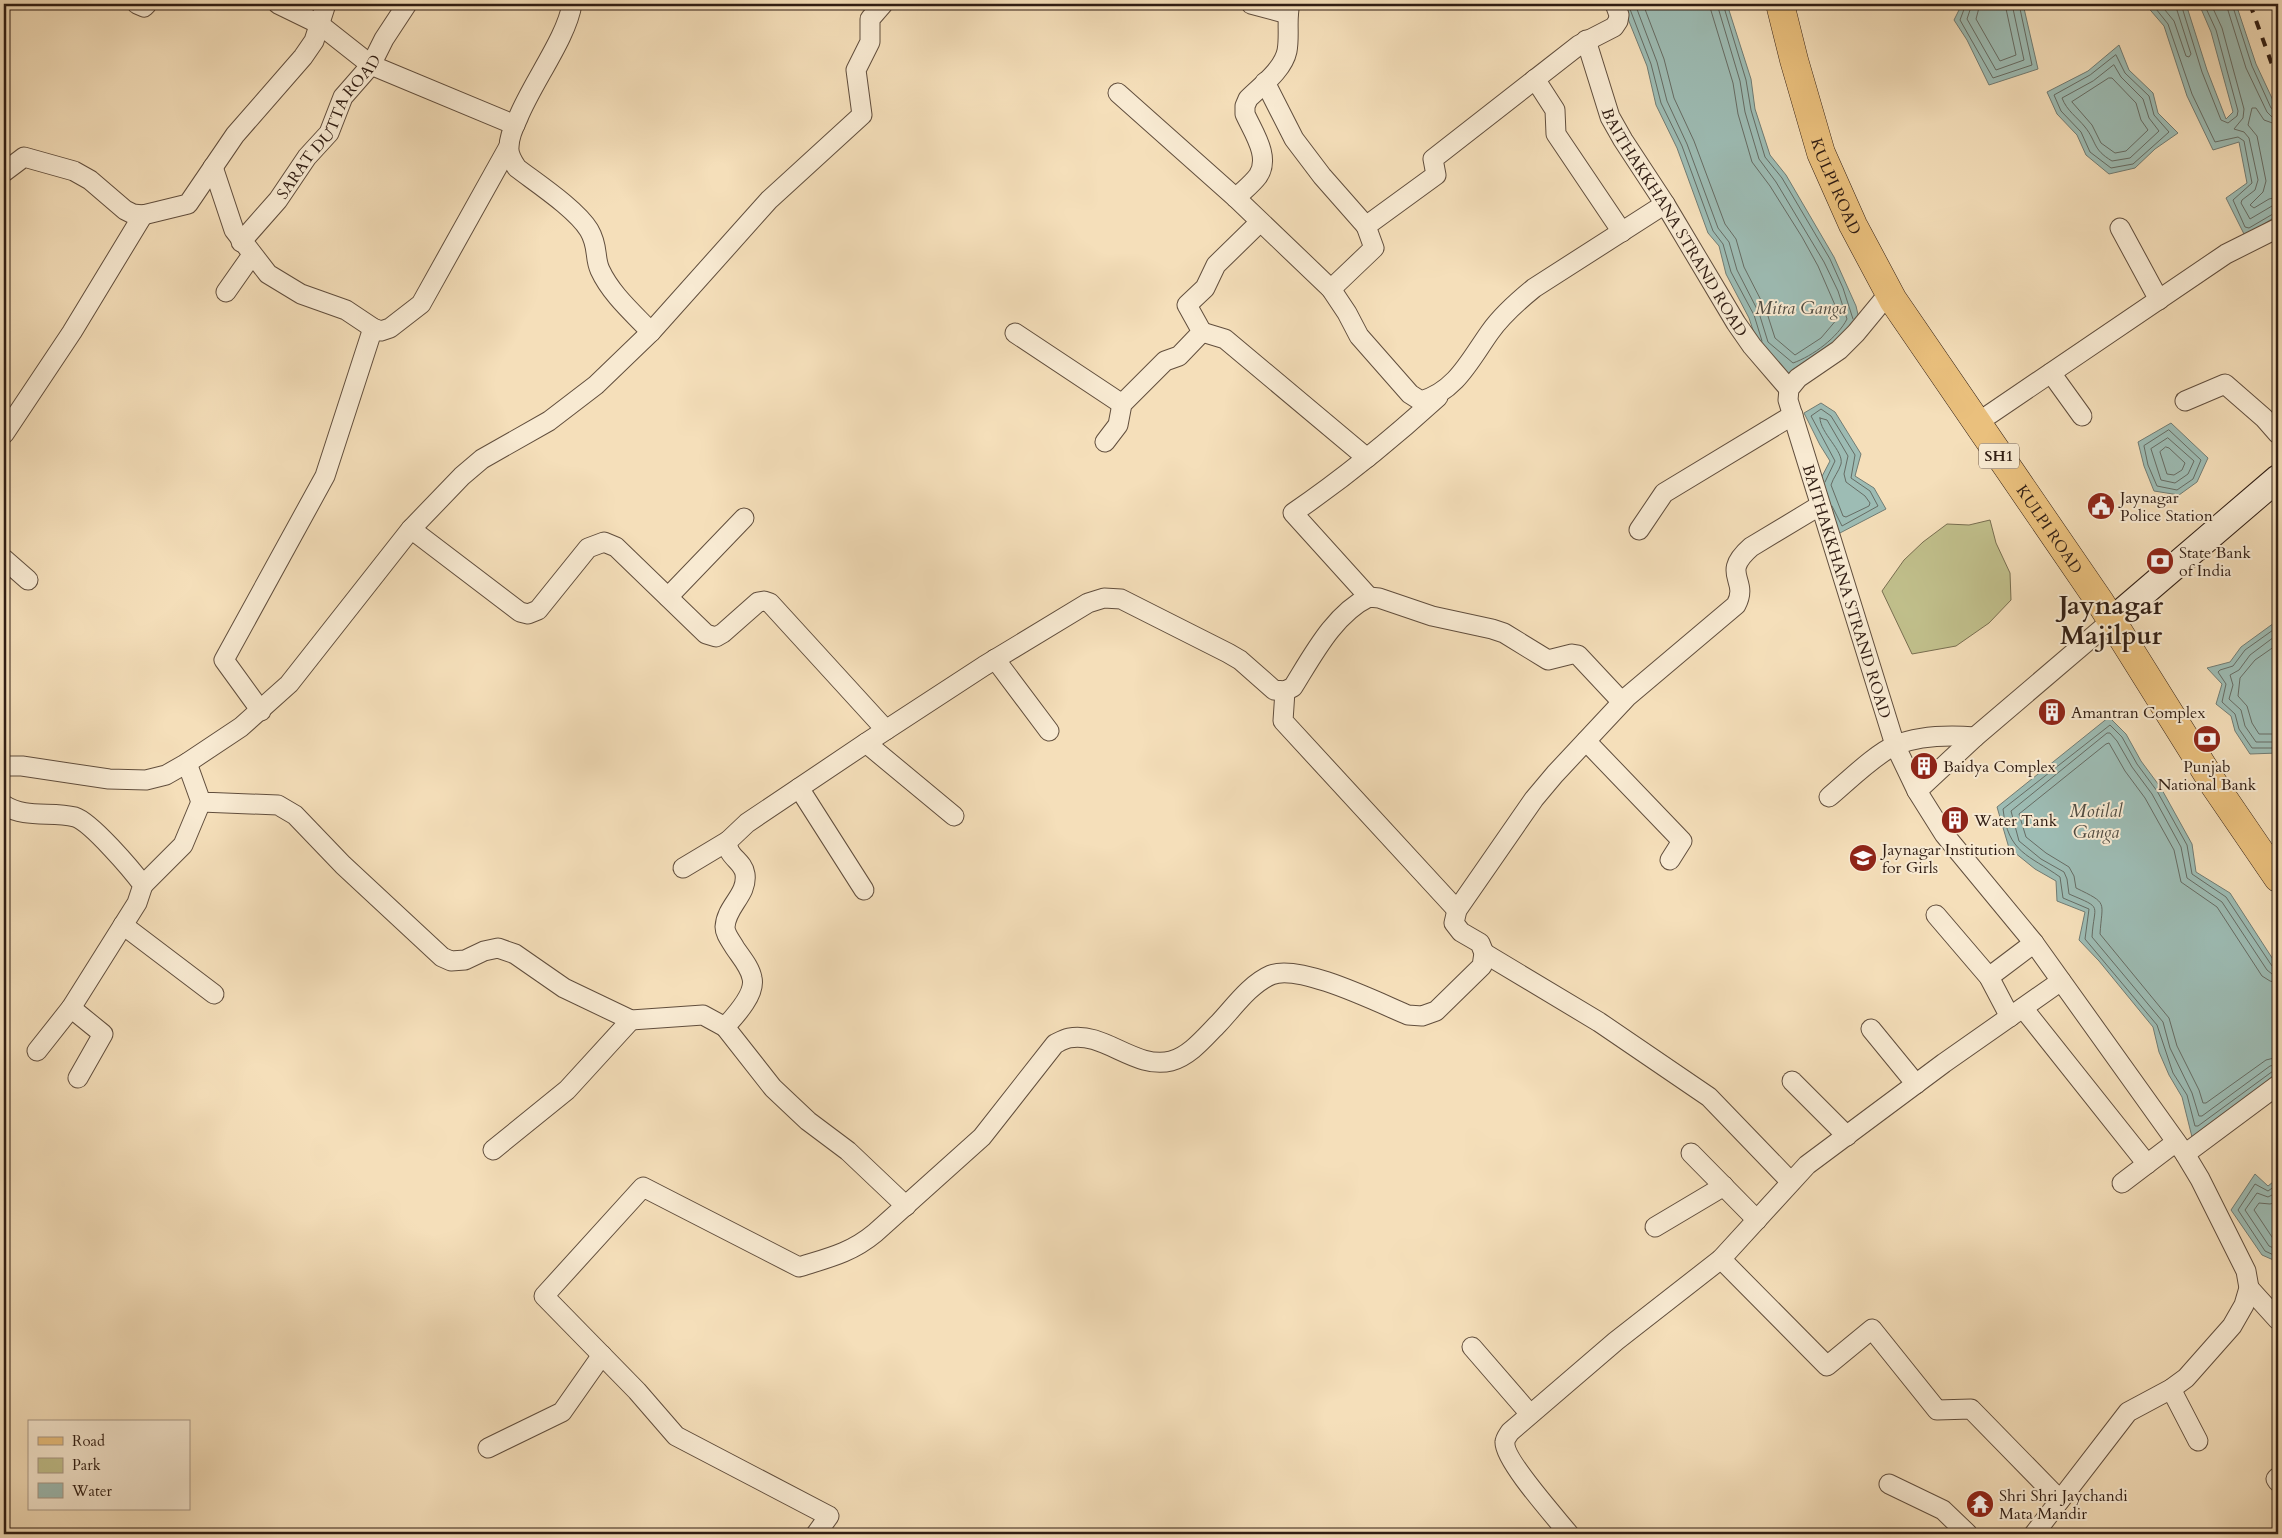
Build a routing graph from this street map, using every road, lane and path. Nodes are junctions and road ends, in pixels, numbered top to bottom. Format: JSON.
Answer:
{"nodes":[{"id":1,"x":137,"y":4,"type":"edge"},
{"id":2,"x":147,"y":4,"type":"edge"},
{"id":3,"x":278,"y":4,"type":"edge"},
{"id":4,"x":326,"y":4,"type":"edge"},
{"id":5,"x":407,"y":4,"type":"edge"},
{"id":6,"x":572,"y":4,"type":"edge"},
{"id":7,"x":883,"y":4,"type":"edge"},
{"id":8,"x":1251,"y":4,"type":"edge"},
{"id":9,"x":1615,"y":4,"type":"edge"},
{"id":10,"x":1780,"y":4,"type":"edge"},
{"id":11,"x":1289,"y":9,"type":"edge"},
{"id":12,"x":319,"y":24,"type":"junction"},
{"id":13,"x":1586,"y":40,"type":"junction"},
{"id":14,"x":371,"y":65,"type":"junction"},
{"id":15,"x":1535,"y":80,"type":"junction"},
{"id":16,"x":1265,"y":82,"type":"junction"},
{"id":17,"x":1118,"y":93,"type":"dead end"},
{"id":18,"x":515,"y":125,"type":"junction"},
{"id":19,"x":508,"y":148,"type":"junction"},
{"id":20,"x":214,"y":167,"type":"junction"},
{"id":21,"x":4,"y":172,"type":"edge"},
{"id":22,"x":1236,"y":198,"type":"junction"},
{"id":23,"x":1665,"y":204,"type":"junction"},
{"id":24,"x":143,"y":215,"type":"junction"},
{"id":25,"x":1260,"y":222,"type":"junction"},
{"id":26,"x":1366,"y":226,"type":"junction"},
{"id":27,"x":2120,"y":228,"type":"dead end"},
{"id":28,"x":2278,"y":228,"type":"edge"},
{"id":29,"x":1622,"y":232,"type":"junction"},
{"id":30,"x":247,"y":249,"type":"junction"},
{"id":31,"x":1331,"y":289,"type":"junction"},
{"id":32,"x":226,"y":292,"type":"dead end"},
{"id":33,"x":1890,"y":293,"type":"junction"},
{"id":34,"x":2159,"y":300,"type":"junction"},
{"id":35,"x":372,"y":328,"type":"junction"},
{"id":36,"x":650,"y":332,"type":"junction"},
{"id":37,"x":1202,"y":332,"type":"junction"},
{"id":38,"x":1014,"y":333,"type":"dead end"},
{"id":39,"x":2051,"y":373,"type":"junction"},
{"id":40,"x":1447,"y":389,"type":"junction"},
{"id":41,"x":1790,"y":389,"type":"junction"},
{"id":42,"x":2185,"y":400,"type":"dead end"},
{"id":43,"x":1122,"y":404,"type":"junction"},
{"id":44,"x":1793,"y":415,"type":"junction"},
{"id":45,"x":2082,"y":416,"type":"dead end"},
{"id":46,"x":1977,"y":423,"type":"junction"},
{"id":47,"x":4,"y":434,"type":"edge"},
{"id":48,"x":2278,"y":434,"type":"edge"},
{"id":49,"x":1105,"y":442,"type":"dead end"},
{"id":50,"x":1367,"y":458,"type":"junction"},
{"id":51,"x":2278,"y":478,"type":"edge"},
{"id":52,"x":1819,"y":506,"type":"junction"},
{"id":53,"x":744,"y":518,"type":"dead end"},
{"id":54,"x":411,"y":529,"type":"junction"},
{"id":55,"x":1639,"y":530,"type":"dead end"},
{"id":56,"x":4,"y":559,"type":"edge"},
{"id":57,"x":28,"y":580,"type":"dead end"},
{"id":58,"x":1369,"y":597,"type":"junction"},
{"id":59,"x":668,"y":598,"type":"junction"},
{"id":60,"x":2111,"y":621,"type":"junction"},
{"id":61,"x":995,"y":659,"type":"junction"},
{"id":62,"x":1285,"y":691,"type":"junction"},
{"id":63,"x":1622,"y":702,"type":"junction"},
{"id":64,"x":261,"y":711,"type":"junction"},
{"id":65,"x":886,"y":730,"type":"junction"},
{"id":66,"x":1049,"y":731,"type":"dead end"},
{"id":67,"x":1975,"y":737,"type":"junction"},
{"id":68,"x":1586,"y":741,"type":"junction"},
{"id":69,"x":866,"y":743,"type":"junction"},
{"id":70,"x":1895,"y":745,"type":"junction"},
{"id":71,"x":187,"y":763,"type":"junction"},
{"id":72,"x":4,"y":766,"type":"edge"},
{"id":73,"x":799,"y":788,"type":"junction"},
{"id":74,"x":1918,"y":792,"type":"junction"},
{"id":75,"x":1829,"y":797,"type":"dead end"},
{"id":76,"x":201,"y":802,"type":"junction"},
{"id":77,"x":4,"y":805,"type":"edge"},
{"id":78,"x":954,"y":816,"type":"dead end"},
{"id":79,"x":728,"y":841,"type":"junction"},
{"id":80,"x":1670,"y":860,"type":"dead end"},
{"id":81,"x":683,"y":868,"type":"dead end"},
{"id":82,"x":2278,"y":878,"type":"edge"},
{"id":83,"x":144,"y":885,"type":"junction"},
{"id":84,"x":864,"y":890,"type":"dead end"},
{"id":85,"x":1457,"y":910,"type":"junction"},
{"id":86,"x":1936,"y":914,"type":"dead end"},
{"id":87,"x":123,"y":925,"type":"junction"},
{"id":88,"x":2034,"y":943,"type":"junction"},
{"id":89,"x":1484,"y":953,"type":"junction"},
{"id":90,"x":1989,"y":977,"type":"junction"},
{"id":91,"x":2061,"y":981,"type":"junction"},
{"id":92,"x":214,"y":994,"type":"dead end"},
{"id":93,"x":71,"y":1008,"type":"junction"},
{"id":94,"x":2016,"y":1012,"type":"junction"},
{"id":95,"x":631,"y":1020,"type":"junction"},
{"id":96,"x":726,"y":1027,"type":"junction"},
{"id":97,"x":1871,"y":1029,"type":"dead end"},
{"id":98,"x":37,"y":1051,"type":"dead end"},
{"id":99,"x":78,"y":1078,"type":"dead end"},
{"id":100,"x":1792,"y":1081,"type":"dead end"},
{"id":101,"x":1916,"y":1084,"type":"junction"},
{"id":102,"x":2278,"y":1085,"type":"edge"},
{"id":103,"x":1847,"y":1136,"type":"junction"},
{"id":104,"x":2180,"y":1148,"type":"junction"},
{"id":105,"x":493,"y":1150,"type":"dead end"},
{"id":106,"x":1691,"y":1153,"type":"dead end"},
{"id":107,"x":2147,"y":1164,"type":"junction"},
{"id":108,"x":1791,"y":1182,"type":"junction"},
{"id":109,"x":2122,"y":1183,"type":"dead end"},
{"id":110,"x":1724,"y":1186,"type":"junction"},
{"id":111,"x":906,"y":1206,"type":"junction"},
{"id":112,"x":1757,"y":1220,"type":"junction"},
{"id":113,"x":1655,"y":1227,"type":"dead end"},
{"id":114,"x":1721,"y":1259,"type":"junction"},
{"id":115,"x":2249,"y":1288,"type":"junction"},
{"id":116,"x":2278,"y":1320,"type":"edge"},
{"id":117,"x":1472,"y":1347,"type":"dead end"},
{"id":118,"x":602,"y":1355,"type":"junction"},
{"id":119,"x":2171,"y":1389,"type":"junction"},
{"id":120,"x":1530,"y":1414,"type":"junction"},
{"id":121,"x":2198,"y":1441,"type":"dead end"},
{"id":122,"x":488,"y":1448,"type":"dead end"},
{"id":123,"x":2278,"y":1477,"type":"edge"},
{"id":124,"x":2278,"y":1482,"type":"edge"},
{"id":125,"x":1888,"y":1484,"type":"dead end"},
{"id":126,"x":2060,"y":1500,"type":"junction"},
{"id":127,"x":816,"y":1534,"type":"edge"},
{"id":128,"x":1569,"y":1534,"type":"edge"},
{"id":129,"x":1968,"y":1534,"type":"edge"},
{"id":130,"x":2034,"y":1534,"type":"edge"}],
"edges":[{"from":1,"to":2,"type":"street"},
{"from":3,"to":12,"type":"street"},
{"from":4,"to":12,"type":"street"},
{"from":5,"to":14,"type":"street","name":"SARAT DUTTA ROAD"},
{"from":6,"to":18,"type":"street"},
{"from":7,"to":36,"type":"street"},
{"from":8,"to":11,"type":"street"},
{"from":9,"to":13,"type":"street"},
{"from":10,"to":33,"type":"main road","name":"KULPI ROAD","number":"SH1"},
{"from":11,"to":16,"type":"street"},
{"from":12,"to":14,"type":"street"},
{"from":12,"to":20,"type":"street"},
{"from":13,"to":15,"type":"street"},
{"from":13,"to":23,"type":"street","name":"BAITHAKKHANA STRAND ROAD"},
{"from":14,"to":18,"type":"street"},
{"from":14,"to":30,"type":"street","name":"SARAT DUTTA ROAD"},
{"from":15,"to":26,"type":"street"},
{"from":15,"to":29,"type":"street"},
{"from":16,"to":22,"type":"street"},
{"from":16,"to":26,"type":"street"},
{"from":17,"to":22,"type":"street"},
{"from":18,"to":19,"type":"street"},
{"from":19,"to":35,"type":"street"},
{"from":19,"to":36,"type":"street"},
{"from":20,"to":24,"type":"street"},
{"from":20,"to":30,"type":"street"},
{"from":21,"to":24,"type":"street"},
{"from":22,"to":25,"type":"street"},
{"from":23,"to":29,"type":"street"},
{"from":23,"to":41,"type":"street","name":"BAITHAKKHANA STRAND ROAD"},
{"from":24,"to":47,"type":"street"},
{"from":25,"to":31,"type":"street"},
{"from":25,"to":37,"type":"street"},
{"from":26,"to":31,"type":"street"},
{"from":27,"to":34,"type":"street"},
{"from":28,"to":34,"type":"street"},
{"from":29,"to":40,"type":"street"},
{"from":30,"to":32,"type":"street","name":"SARAT DUTTA ROAD"},
{"from":30,"to":35,"type":"street"},
{"from":31,"to":40,"type":"street"},
{"from":33,"to":41,"type":"street"},
{"from":33,"to":46,"type":"main road","name":"KULPI ROAD","number":"SH1"},
{"from":34,"to":39,"type":"street"},
{"from":35,"to":64,"type":"street"},
{"from":36,"to":54,"type":"street"},
{"from":37,"to":43,"type":"street"},
{"from":37,"to":50,"type":"street"},
{"from":38,"to":43,"type":"street"},
{"from":39,"to":45,"type":"street"},
{"from":39,"to":46,"type":"street"},
{"from":40,"to":50,"type":"street"},
{"from":41,"to":44,"type":"street","name":"BAITHAKKHANA STRAND ROAD"},
{"from":42,"to":48,"type":"street"},
{"from":43,"to":49,"type":"street"},
{"from":44,"to":52,"type":"street","name":"BAITHAKKHANA STRAND ROAD"},
{"from":44,"to":55,"type":"street"},
{"from":46,"to":60,"type":"main road","name":"KULPI ROAD","number":"SH1"},
{"from":50,"to":58,"type":"street"},
{"from":51,"to":60,"type":"main road"},
{"from":52,"to":63,"type":"street"},
{"from":52,"to":70,"type":"street","name":"BAITHAKKHANA STRAND ROAD"},
{"from":53,"to":59,"type":"street"},
{"from":54,"to":59,"type":"street"},
{"from":54,"to":64,"type":"street"},
{"from":56,"to":57,"type":"street"},
{"from":58,"to":62,"type":"street"},
{"from":58,"to":63,"type":"street"},
{"from":59,"to":65,"type":"street"},
{"from":60,"to":67,"type":"street"},
{"from":60,"to":82,"type":"main road","name":"KULPI ROAD","number":"SH1"},
{"from":61,"to":62,"type":"street"},
{"from":61,"to":65,"type":"street"},
{"from":61,"to":66,"type":"street"},
{"from":62,"to":85,"type":"street"},
{"from":63,"to":68,"type":"street"},
{"from":64,"to":71,"type":"street"},
{"from":65,"to":69,"type":"street"},
{"from":67,"to":70,"type":"street"},
{"from":67,"to":74,"type":"street"},
{"from":68,"to":80,"type":"street"},
{"from":68,"to":85,"type":"street"},
{"from":69,"to":73,"type":"street"},
{"from":69,"to":78,"type":"street"},
{"from":70,"to":74,"type":"street","name":"BAITHAKKHANA STRAND ROAD"},
{"from":70,"to":75,"type":"street"},
{"from":71,"to":72,"type":"street"},
{"from":71,"to":76,"type":"street"},
{"from":73,"to":79,"type":"street"},
{"from":73,"to":84,"type":"street"},
{"from":74,"to":88,"type":"street","name":"BAITHAKKHANA STRAND ROAD"},
{"from":76,"to":83,"type":"street"},
{"from":76,"to":95,"type":"street"},
{"from":77,"to":83,"type":"street"},
{"from":79,"to":81,"type":"street"},
{"from":79,"to":96,"type":"street"},
{"from":83,"to":87,"type":"street"},
{"from":85,"to":89,"type":"street"},
{"from":86,"to":90,"type":"street"},
{"from":87,"to":92,"type":"street"},
{"from":87,"to":93,"type":"street"},
{"from":88,"to":90,"type":"street"},
{"from":88,"to":91,"type":"street","name":"BAITHAKKHANA STRAND ROAD"},
{"from":89,"to":108,"type":"street"},
{"from":89,"to":111,"type":"street"},
{"from":90,"to":94,"type":"street"},
{"from":91,"to":94,"type":"street"},
{"from":91,"to":104,"type":"street","name":"BAITHAKKHANA STRAND ROAD"},
{"from":93,"to":98,"type":"street"},
{"from":93,"to":99,"type":"street"},
{"from":94,"to":101,"type":"street"},
{"from":94,"to":107,"type":"street"},
{"from":95,"to":96,"type":"street"},
{"from":95,"to":105,"type":"street"},
{"from":96,"to":111,"type":"street"},
{"from":97,"to":101,"type":"street"},
{"from":100,"to":103,"type":"street"},
{"from":101,"to":103,"type":"street"},
{"from":102,"to":104,"type":"street"},
{"from":103,"to":108,"type":"street"},
{"from":104,"to":107,"type":"street"},
{"from":104,"to":115,"type":"street","name":"BAITHAKKHANA STRAND ROAD"},
{"from":106,"to":110,"type":"street"},
{"from":107,"to":109,"type":"street"},
{"from":108,"to":112,"type":"street"},
{"from":110,"to":112,"type":"street"},
{"from":110,"to":113,"type":"street"},
{"from":111,"to":118,"type":"street"},
{"from":112,"to":114,"type":"street"},
{"from":114,"to":120,"type":"street"},
{"from":114,"to":126,"type":"street"},
{"from":115,"to":116,"type":"street"},
{"from":115,"to":119,"type":"street"},
{"from":117,"to":120,"type":"street"},
{"from":118,"to":122,"type":"street"},
{"from":118,"to":127,"type":"street"},
{"from":119,"to":121,"type":"street"},
{"from":119,"to":126,"type":"street"},
{"from":120,"to":128,"type":"street"},
{"from":123,"to":124,"type":"street"},
{"from":125,"to":129,"type":"street"},
{"from":126,"to":130,"type":"street"}]}
